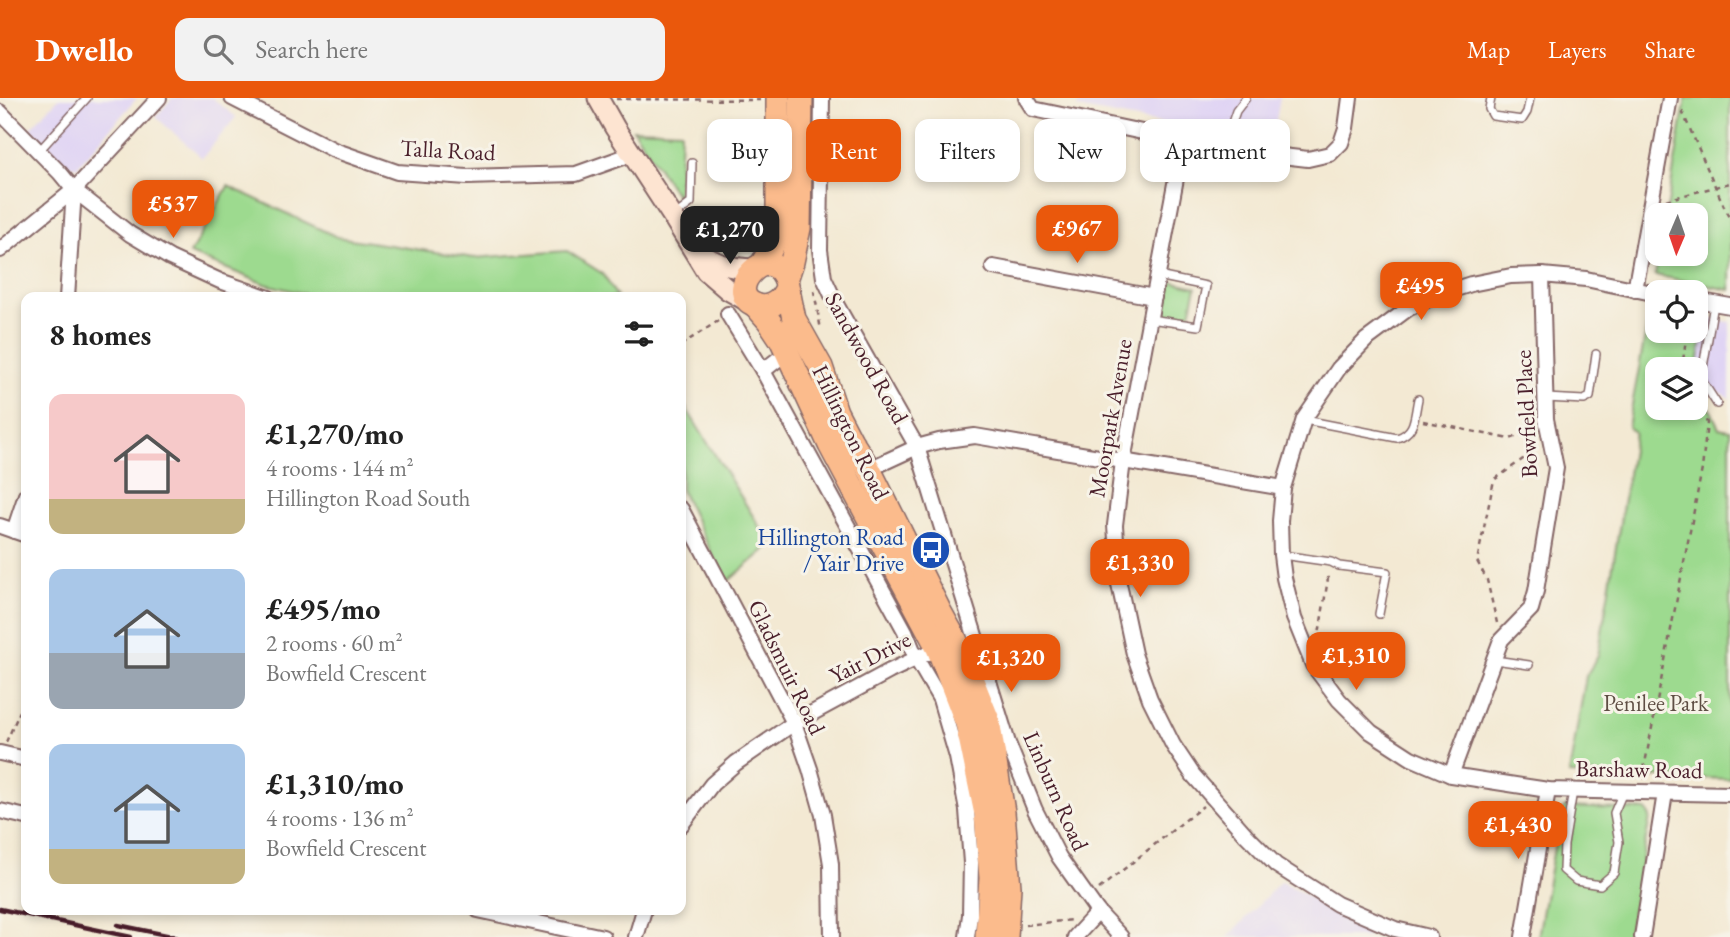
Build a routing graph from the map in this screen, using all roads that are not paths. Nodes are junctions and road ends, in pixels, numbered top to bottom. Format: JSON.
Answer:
{"nodes":[{"id":1,"x":87,"y":98,"type":"edge"},
{"id":2,"x":159,"y":98,"type":"edge"},
{"id":3,"x":232,"y":98,"type":"edge"},
{"id":4,"x":801,"y":98,"type":"edge"},
{"id":5,"x":822,"y":98,"type":"edge"},
{"id":6,"x":1026,"y":98,"type":"edge"},
{"id":7,"x":1246,"y":98,"type":"edge"},
{"id":8,"x":1350,"y":98,"type":"edge"},
{"id":9,"x":1491,"y":98,"type":"edge"},
{"id":10,"x":1530,"y":98,"type":"edge"},
{"id":11,"x":1670,"y":98,"type":"edge"},
{"id":12,"x":598,"y":99,"type":"edge"},
{"id":13,"x":778,"y":99,"type":"edge"},
{"id":14,"x":0,"y":112,"type":"edge"},
{"id":15,"x":1233,"y":119,"type":"edge"},
{"id":16,"x":1140,"y":132,"type":"edge"},
{"id":17,"x":39,"y":151,"type":"junction"},
{"id":18,"x":632,"y":154,"type":"junction"},
{"id":19,"x":1290,"y":157,"type":"edge"},
{"id":20,"x":692,"y":163,"type":"dead end"},
{"id":21,"x":1175,"y":182,"type":"edge"},
{"id":22,"x":74,"y":190,"type":"junction"},
{"id":23,"x":673,"y":217,"type":"junction"},
{"id":24,"x":693,"y":248,"type":"junction"},
{"id":25,"x":0,"y":250,"type":"edge"},
{"id":26,"x":758,"y":267,"type":"junction"},
{"id":27,"x":993,"y":267,"type":"dead end"},
{"id":28,"x":1158,"y":275,"type":"junction"},
{"id":29,"x":1542,"y":275,"type":"junction"},
{"id":30,"x":786,"y":283,"type":"junction"},
{"id":31,"x":1635,"y":290,"type":"junction"},
{"id":32,"x":67,"y":292,"type":"edge"},
{"id":33,"x":252,"y":292,"type":"edge"},
{"id":34,"x":1645,"y":292,"type":"edge"},
{"id":35,"x":1154,"y":297,"type":"junction"},
{"id":36,"x":1708,"y":302,"type":"edge"},
{"id":37,"x":1714,"y":303,"type":"junction"},
{"id":38,"x":752,"y":304,"type":"junction"},
{"id":39,"x":1730,"y":306,"type":"edge"},
{"id":40,"x":728,"y":314,"type":"road end"},
{"id":41,"x":1150,"y":319,"type":"junction"},
{"id":42,"x":1596,"y":354,"type":"dead end"},
{"id":43,"x":777,"y":360,"type":"dead end"},
{"id":44,"x":763,"y":371,"type":"junction"},
{"id":45,"x":1546,"y":398,"type":"junction"},
{"id":46,"x":1418,"y":399,"type":"dead end"},
{"id":47,"x":1717,"y":404,"type":"dead end"},
{"id":48,"x":1304,"y":419,"type":"junction"},
{"id":49,"x":917,"y":447,"type":"junction"},
{"id":50,"x":1124,"y":461,"type":"junction"},
{"id":51,"x":859,"y":474,"type":"junction"},
{"id":52,"x":1283,"y":488,"type":"junction"},
{"id":53,"x":21,"y":509,"type":"edge"},
{"id":54,"x":686,"y":518,"type":"edge"},
{"id":55,"x":13,"y":531,"type":"edge"},
{"id":56,"x":1281,"y":555,"type":"junction"},
{"id":57,"x":1379,"y":614,"type":"dead end"},
{"id":58,"x":947,"y":645,"type":"junction"},
{"id":59,"x":916,"y":658,"type":"junction"},
{"id":60,"x":1495,"y":660,"type":"junction"},
{"id":61,"x":1529,"y":665,"type":"dead end"},
{"id":62,"x":794,"y":723,"type":"junction"},
{"id":63,"x":0,"y":753,"type":"edge"},
{"id":64,"x":21,"y":758,"type":"edge"},
{"id":65,"x":1451,"y":775,"type":"junction"},
{"id":66,"x":1548,"y":790,"type":"junction"},
{"id":67,"x":1573,"y":791,"type":"junction"},
{"id":68,"x":1623,"y":792,"type":"junction"},
{"id":69,"x":1665,"y":793,"type":"junction"},
{"id":70,"x":1730,"y":794,"type":"edge"},
{"id":71,"x":0,"y":811,"type":"edge"},
{"id":72,"x":21,"y":816,"type":"edge"},
{"id":73,"x":686,"y":818,"type":"edge"},
{"id":74,"x":1098,"y":912,"type":"junction"},
{"id":75,"x":501,"y":915,"type":"edge"},
{"id":76,"x":643,"y":915,"type":"edge"},
{"id":77,"x":1012,"y":931,"type":"edge"},
{"id":78,"x":1080,"y":932,"type":"edge"},
{"id":79,"x":603,"y":937,"type":"edge"},
{"id":80,"x":636,"y":937,"type":"edge"},
{"id":81,"x":832,"y":937,"type":"edge"},
{"id":82,"x":967,"y":937,"type":"edge"},
{"id":83,"x":987,"y":937,"type":"edge"},
{"id":84,"x":1121,"y":937,"type":"edge"},
{"id":85,"x":1429,"y":937,"type":"edge"},
{"id":86,"x":1523,"y":937,"type":"edge"},
{"id":87,"x":1642,"y":937,"type":"edge"}],
"edges":[{"from":1,"to":17,"type":"lane"},
{"from":2,"to":22,"type":"street"},
{"from":3,"to":18,"type":"street","name":"Talla Road"},
{"from":4,"to":30,"type":"main road"},
{"from":5,"to":49,"type":"street","name":"Sandwood Road"},
{"from":6,"to":16,"type":"street"},
{"from":7,"to":15,"type":"lane"},
{"from":8,"to":19,"type":"street"},
{"from":9,"to":10,"type":"lane"},
{"from":11,"to":31,"type":"street"},
{"from":12,"to":18,"type":"street"},
{"from":13,"to":26,"type":"main road"},
{"from":14,"to":17,"type":"street"},
{"from":17,"to":22,"type":"street"},
{"from":18,"to":23,"type":"street"},
{"from":20,"to":23,"type":"lane"},
{"from":21,"to":28,"type":"street","name":"Moorpark Avenue"},
{"from":22,"to":25,"type":"street"},
{"from":22,"to":32,"type":"street"},
{"from":22,"to":33,"type":"street"},
{"from":23,"to":24,"type":"street"},
{"from":24,"to":26,"type":"street"},
{"from":24,"to":38,"type":"street"},
{"from":26,"to":30,"type":"main road"},
{"from":26,"to":38,"type":"main road"},
{"from":27,"to":35,"type":"street"},
{"from":28,"to":35,"type":"street","name":"Moorpark Avenue"},
{"from":28,"to":41,"type":"lane"},
{"from":29,"to":31,"type":"street","name":"Barshaw Road"},
{"from":29,"to":45,"type":"street","name":"Bowfield Place"},
{"from":29,"to":48,"type":"street","name":"Barshaw Road"},
{"from":30,"to":38,"type":"main road"},
{"from":30,"to":51,"type":"main road","name":"Hillington Road"},
{"from":31,"to":34,"type":"street","name":"Barshaw Road"},
{"from":35,"to":41,"type":"street","name":"Moorpark Avenue"},
{"from":36,"to":37,"type":"street"},
{"from":37,"to":39,"type":"street"},
{"from":37,"to":47,"type":"lane"},
{"from":38,"to":51,"type":"main road","name":"Hillington Road"},
{"from":40,"to":44,"type":"street"},
{"from":41,"to":50,"type":"street","name":"Moorpark Avenue"},
{"from":42,"to":45,"type":"lane"},
{"from":43,"to":44,"type":"street"},
{"from":44,"to":59,"type":"street"},
{"from":45,"to":60,"type":"street","name":"Bowfield Place"},
{"from":46,"to":48,"type":"lane"},
{"from":48,"to":52,"type":"street","name":"Barshaw Road"},
{"from":49,"to":50,"type":"street"},
{"from":49,"to":51,"type":"street"},
{"from":49,"to":74,"type":"street","name":"Linburn Road"},
{"from":50,"to":52,"type":"street"},
{"from":50,"to":85,"type":"street","name":"Moorpark Avenue"},
{"from":51,"to":58,"type":"main road","name":"Hillington Road"},
{"from":52,"to":56,"type":"street","name":"Barshaw Road"},
{"from":53,"to":55,"type":"street"},
{"from":54,"to":62,"type":"street","name":"Gladsmuir Road"},
{"from":56,"to":57,"type":"lane"},
{"from":56,"to":65,"type":"street","name":"Barshaw Road"},
{"from":58,"to":59,"type":"street","name":"Yair Drive"},
{"from":58,"to":77,"type":"main road","name":"Hillington Road"},
{"from":58,"to":83,"type":"main road","name":"Hillington Road"},
{"from":59,"to":62,"type":"street","name":"Yair Drive"},
{"from":59,"to":82,"type":"street"},
{"from":60,"to":61,"type":"lane"},
{"from":60,"to":65,"type":"street"},
{"from":62,"to":73,"type":"street","name":"Yair Drive"},
{"from":62,"to":81,"type":"street","name":"Gladsmuir Road"},
{"from":63,"to":64,"type":"street"},
{"from":65,"to":66,"type":"street","name":"Barshaw Road"},
{"from":66,"to":67,"type":"street","name":"Barshaw Road"},
{"from":66,"to":86,"type":"street"},
{"from":67,"to":68,"type":"street","name":"Barshaw Road"},
{"from":67,"to":68,"type":"lane"},
{"from":68,"to":69,"type":"street","name":"Barshaw Road"},
{"from":69,"to":70,"type":"street","name":"Barshaw Road"},
{"from":69,"to":87,"type":"street"},
{"from":71,"to":72,"type":"street"},
{"from":74,"to":78,"type":"street"},
{"from":74,"to":84,"type":"street","name":"Linburn Road"},
{"from":75,"to":79,"type":"street"},
{"from":76,"to":80,"type":"street"}]}
